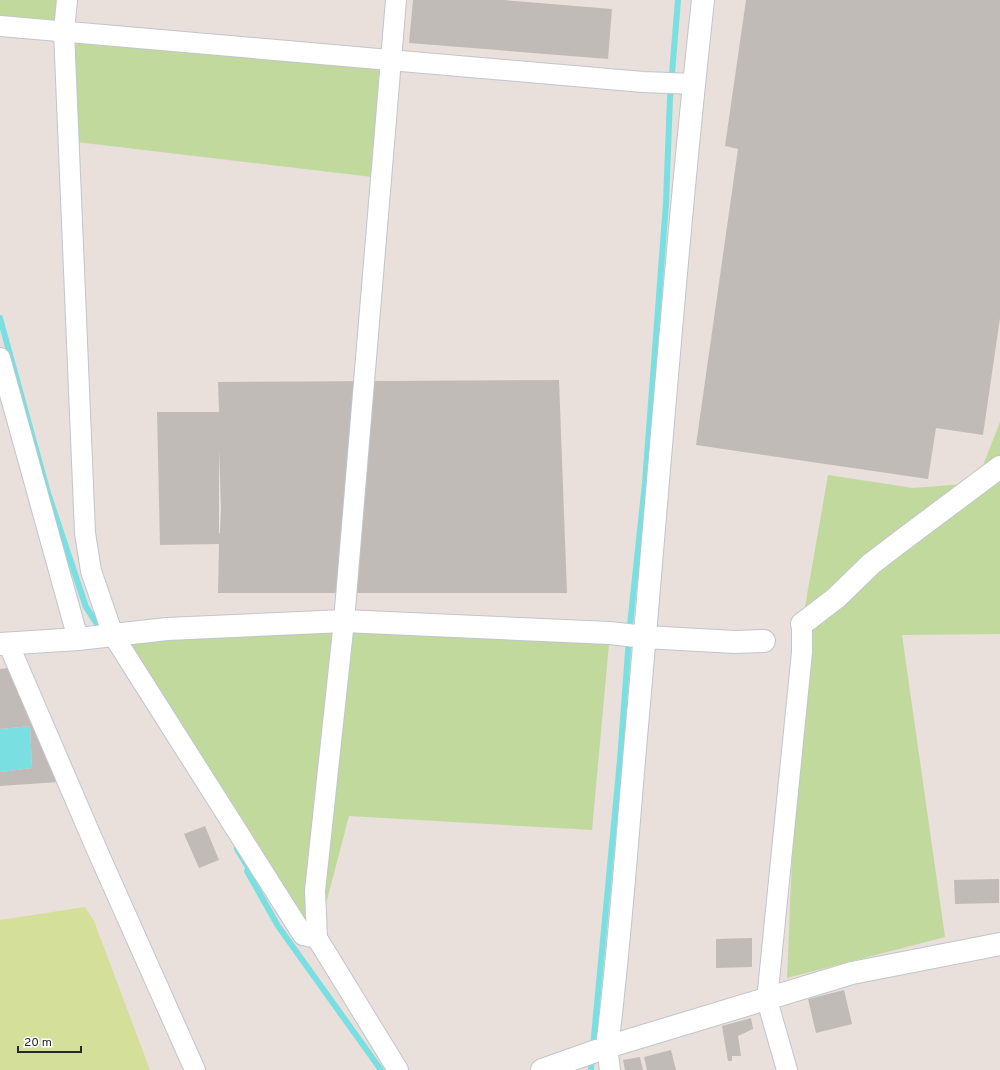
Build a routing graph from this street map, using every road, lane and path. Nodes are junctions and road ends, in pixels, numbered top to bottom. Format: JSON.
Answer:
{"nodes":[{"id":1,"x":67,"y":0,"type":"edge"},
{"id":2,"x":396,"y":0,"type":"edge"},
{"id":3,"x":703,"y":0,"type":"edge"},
{"id":4,"x":0,"y":26,"type":"edge"},
{"id":5,"x":64,"y":31,"type":"junction"},
{"id":6,"x":391,"y":59,"type":"junction"},
{"id":7,"x":694,"y":84,"type":"junction"},
{"id":8,"x":0,"y":358,"type":"edge"},
{"id":9,"x":1000,"y":467,"type":"edge"},
{"id":10,"x":344,"y":621,"type":"junction"},
{"id":11,"x":802,"y":624,"type":"joint"},
{"id":12,"x":113,"y":636,"type":"junction"},
{"id":13,"x":644,"y":637,"type":"junction"},
{"id":14,"x":78,"y":639,"type":"junction"},
{"id":15,"x":764,"y":641,"type":"dead end"},
{"id":16,"x":4,"y":644,"type":"edge"},
{"id":17,"x":317,"y":938,"type":"junction"},
{"id":18,"x":1000,"y":944,"type":"edge"},
{"id":19,"x":767,"y":1000,"type":"junction"},
{"id":20,"x":607,"y":1047,"type":"junction"},
{"id":21,"x":195,"y":1070,"type":"edge"},
{"id":22,"x":398,"y":1070,"type":"edge"},
{"id":23,"x":542,"y":1070,"type":"edge"},
{"id":24,"x":610,"y":1070,"type":"edge"},
{"id":25,"x":787,"y":1070,"type":"edge"}],
"edges":[{"from":1,"to":5,"type":"street"},
{"from":2,"to":6,"type":"street"},
{"from":3,"to":7,"type":"street"},
{"from":4,"to":5,"type":"street"},
{"from":5,"to":6,"type":"street"},
{"from":5,"to":12,"type":"street"},
{"from":6,"to":7,"type":"street"},
{"from":6,"to":10,"type":"street"},
{"from":7,"to":13,"type":"street"},
{"from":8,"to":14,"type":"street"},
{"from":9,"to":11,"type":"street"},
{"from":10,"to":12,"type":"street"},
{"from":10,"to":13,"type":"street"},
{"from":10,"to":17,"type":"street"},
{"from":11,"to":19,"type":"street"},
{"from":12,"to":14,"type":"street"},
{"from":12,"to":17,"type":"street"},
{"from":13,"to":15,"type":"street"},
{"from":13,"to":20,"type":"street"},
{"from":14,"to":16,"type":"street"},
{"from":16,"to":21,"type":"street"},
{"from":17,"to":22,"type":"street"},
{"from":18,"to":19,"type":"street"},
{"from":19,"to":20,"type":"street"},
{"from":19,"to":25,"type":"street"},
{"from":20,"to":23,"type":"street"},
{"from":20,"to":24,"type":"street"}]}
